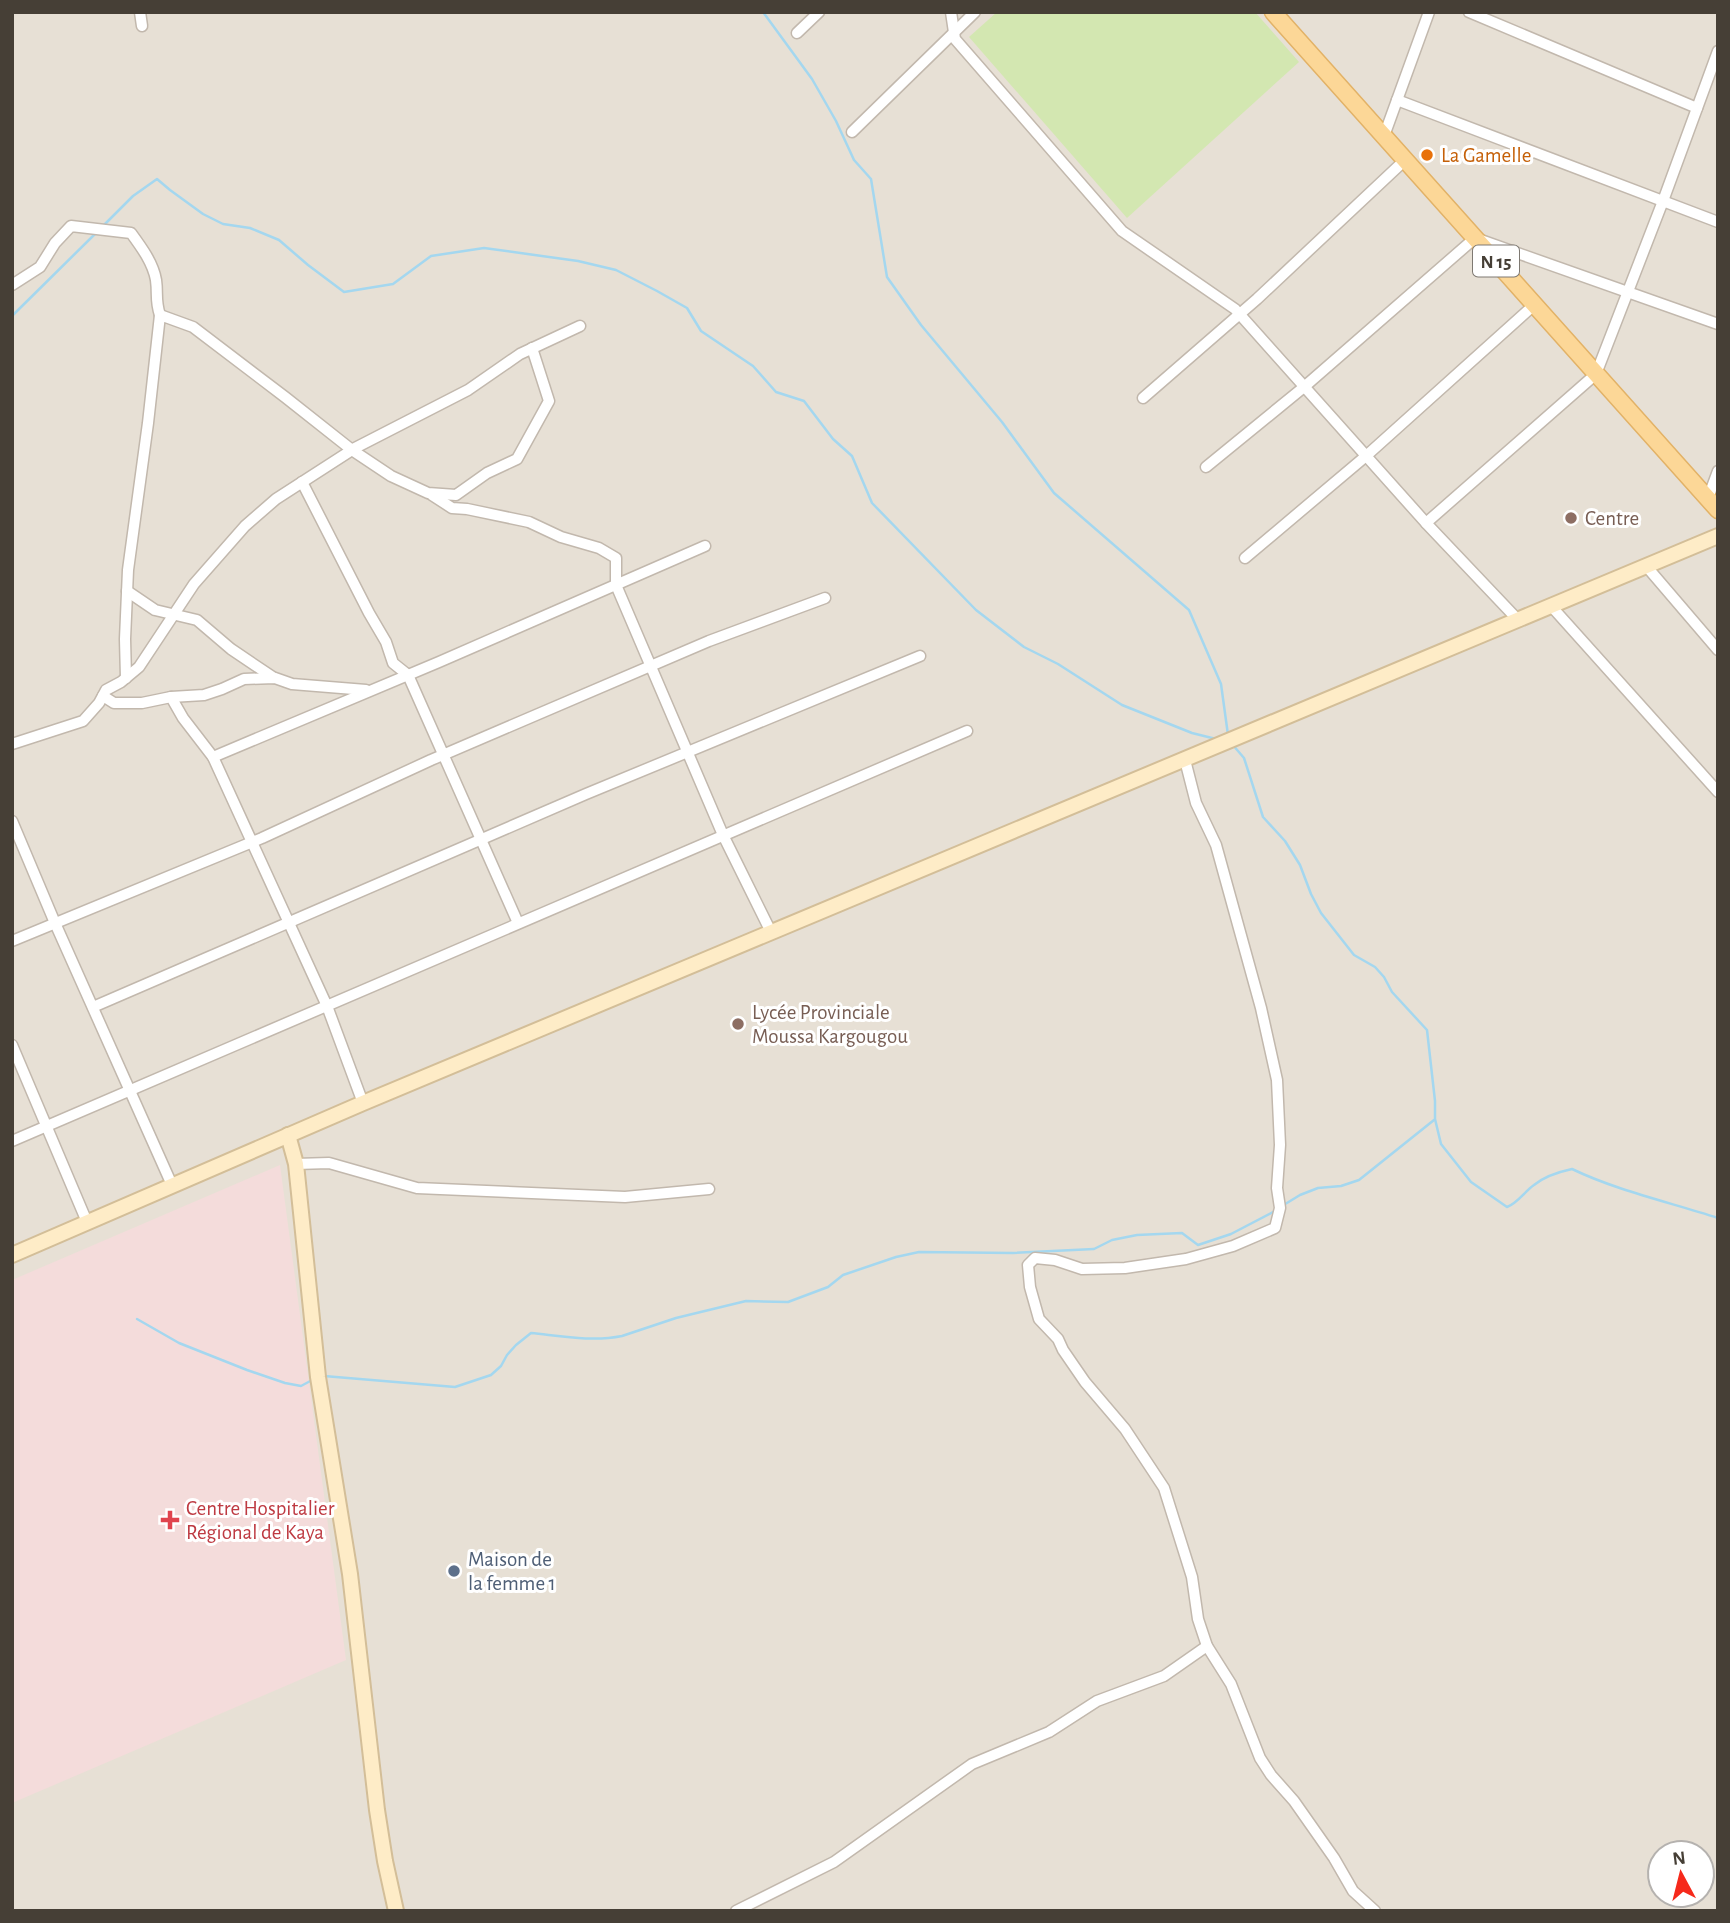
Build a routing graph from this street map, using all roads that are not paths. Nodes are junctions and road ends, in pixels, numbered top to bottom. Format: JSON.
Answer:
{"nodes":[{"id":1,"x":140,"y":12,"type":"edge"},
{"id":2,"x":819,"y":12,"type":"edge"},
{"id":3,"x":951,"y":12,"type":"edge"},
{"id":4,"x":975,"y":12,"type":"edge"},
{"id":5,"x":1273,"y":12,"type":"edge"},
{"id":6,"x":1429,"y":12,"type":"edge"},
{"id":7,"x":1469,"y":12,"type":"edge"},
{"id":8,"x":142,"y":26,"type":"dead end"},
{"id":9,"x":954,"y":32,"type":"junction"},
{"id":10,"x":797,"y":33,"type":"dead end"},
{"id":11,"x":1718,"y":51,"type":"edge"},
{"id":12,"x":1397,"y":100,"type":"junction"},
{"id":13,"x":1697,"y":108,"type":"junction"},
{"id":14,"x":852,"y":132,"type":"dead end"},
{"id":15,"x":1384,"y":136,"type":"junction"},
{"id":16,"x":1405,"y":160,"type":"junction"},
{"id":17,"x":1663,"y":201,"type":"junction"},
{"id":18,"x":1718,"y":222,"type":"edge"},
{"id":19,"x":1475,"y":238,"type":"junction"},
{"id":20,"x":12,"y":285,"type":"edge"},
{"id":21,"x":1628,"y":292,"type":"junction"},
{"id":22,"x":1535,"y":305,"type":"junction"},
{"id":23,"x":1239,"y":314,"type":"junction"},
{"id":24,"x":160,"y":315,"type":"junction"},
{"id":25,"x":1718,"y":324,"type":"edge"},
{"id":26,"x":580,"y":326,"type":"dead end"},
{"id":27,"x":532,"y":348,"type":"junction"},
{"id":28,"x":1596,"y":374,"type":"junction"},
{"id":29,"x":1304,"y":387,"type":"junction"},
{"id":30,"x":1143,"y":398,"type":"dead end"},
{"id":31,"x":352,"y":450,"type":"junction"},
{"id":32,"x":1366,"y":456,"type":"junction"},
{"id":33,"x":1206,"y":467,"type":"dead end"},
{"id":34,"x":1718,"y":471,"type":"edge"},
{"id":35,"x":302,"y":482,"type":"junction"},
{"id":36,"x":428,"y":493,"type":"junction"},
{"id":37,"x":1713,"y":504,"type":"edge"},
{"id":38,"x":1426,"y":523,"type":"junction"},
{"id":39,"x":1718,"y":536,"type":"edge"},
{"id":40,"x":705,"y":546,"type":"dead end"},
{"id":41,"x":1245,"y":558,"type":"dead end"},
{"id":42,"x":1647,"y":567,"type":"junction"},
{"id":43,"x":616,"y":585,"type":"junction"},
{"id":44,"x":127,"y":591,"type":"junction"},
{"id":45,"x":825,"y":598,"type":"dead end"},
{"id":46,"x":1552,"y":607,"type":"junction"},
{"id":47,"x":174,"y":614,"type":"junction"},
{"id":48,"x":1518,"y":621,"type":"junction"},
{"id":49,"x":1718,"y":650,"type":"edge"},
{"id":50,"x":920,"y":656,"type":"dead end"},
{"id":51,"x":650,"y":666,"type":"junction"},
{"id":52,"x":408,"y":675,"type":"junction"},
{"id":53,"x":126,"y":678,"type":"junction"},
{"id":54,"x":275,"y":678,"type":"junction"},
{"id":55,"x":370,"y":691,"type":"junction"},
{"id":56,"x":103,"y":696,"type":"junction"},
{"id":57,"x":171,"y":697,"type":"junction"},
{"id":58,"x":967,"y":731,"type":"dead end"},
{"id":59,"x":12,"y":744,"type":"edge"},
{"id":60,"x":687,"y":752,"type":"junction"},
{"id":61,"x":443,"y":755,"type":"junction"},
{"id":62,"x":213,"y":757,"type":"junction"},
{"id":63,"x":1185,"y":760,"type":"junction"},
{"id":64,"x":1718,"y":792,"type":"edge"},
{"id":65,"x":12,"y":821,"type":"edge"},
{"id":66,"x":723,"y":835,"type":"junction"},
{"id":67,"x":480,"y":839,"type":"junction"},
{"id":68,"x":252,"y":842,"type":"junction"},
{"id":69,"x":288,"y":922,"type":"junction"},
{"id":70,"x":55,"y":923,"type":"junction"},
{"id":71,"x":518,"y":923,"type":"junction"},
{"id":72,"x":771,"y":933,"type":"junction"},
{"id":73,"x":12,"y":941,"type":"edge"},
{"id":74,"x":327,"y":1006,"type":"junction"},
{"id":75,"x":93,"y":1007,"type":"junction"},
{"id":76,"x":12,"y":1045,"type":"edge"},
{"id":77,"x":130,"y":1091,"type":"junction"},
{"id":78,"x":363,"y":1103,"type":"junction"},
{"id":79,"x":46,"y":1126,"type":"junction"},
{"id":80,"x":288,"y":1135,"type":"junction"},
{"id":81,"x":12,"y":1141,"type":"edge"},
{"id":82,"x":296,"y":1164,"type":"junction"},
{"id":83,"x":172,"y":1185,"type":"junction"},
{"id":84,"x":709,"y":1189,"type":"dead end"},
{"id":85,"x":87,"y":1222,"type":"junction"},
{"id":86,"x":12,"y":1255,"type":"edge"},
{"id":87,"x":1208,"y":1646,"type":"junction"},
{"id":88,"x":396,"y":1911,"type":"edge"},
{"id":89,"x":736,"y":1911,"type":"edge"},
{"id":90,"x":1375,"y":1911,"type":"edge"}],
"edges":[{"from":1,"to":8,"type":"street"},
{"from":2,"to":10,"type":"street"},
{"from":3,"to":9,"type":"street"},
{"from":4,"to":9,"type":"street"},
{"from":5,"to":15,"type":"main road","number":"N 15"},
{"from":6,"to":12,"type":"street"},
{"from":7,"to":13,"type":"street"},
{"from":9,"to":14,"type":"street"},
{"from":9,"to":23,"type":"street"},
{"from":11,"to":13,"type":"street"},
{"from":12,"to":15,"type":"street"},
{"from":12,"to":17,"type":"street"},
{"from":13,"to":17,"type":"street"},
{"from":15,"to":16,"type":"main road","number":"N 15"},
{"from":16,"to":19,"type":"main road","number":"N 15"},
{"from":16,"to":23,"type":"street"},
{"from":17,"to":18,"type":"street"},
{"from":17,"to":21,"type":"street"},
{"from":19,"to":21,"type":"street"},
{"from":19,"to":22,"type":"main road","number":"N 15"},
{"from":19,"to":29,"type":"street"},
{"from":20,"to":24,"type":"street"},
{"from":21,"to":25,"type":"street"},
{"from":21,"to":28,"type":"street"},
{"from":22,"to":28,"type":"main road","number":"N 15"},
{"from":22,"to":32,"type":"street"},
{"from":23,"to":29,"type":"street"},
{"from":23,"to":30,"type":"street"},
{"from":24,"to":31,"type":"street"},
{"from":24,"to":44,"type":"street"},
{"from":26,"to":27,"type":"street"},
{"from":27,"to":31,"type":"street"},
{"from":27,"to":36,"type":"street"},
{"from":28,"to":37,"type":"main road","number":"N 15"},
{"from":28,"to":38,"type":"street"},
{"from":29,"to":32,"type":"street"},
{"from":29,"to":33,"type":"street"},
{"from":31,"to":35,"type":"street"},
{"from":31,"to":36,"type":"street"},
{"from":32,"to":38,"type":"street"},
{"from":32,"to":41,"type":"street"},
{"from":34,"to":37,"type":"street"},
{"from":35,"to":47,"type":"street"},
{"from":35,"to":52,"type":"street"},
{"from":36,"to":43,"type":"street"},
{"from":38,"to":48,"type":"street"},
{"from":39,"to":42,"type":"main road"},
{"from":40,"to":43,"type":"street"},
{"from":42,"to":46,"type":"main road"},
{"from":42,"to":49,"type":"street"},
{"from":43,"to":51,"type":"street"},
{"from":43,"to":52,"type":"street"},
{"from":44,"to":47,"type":"street"},
{"from":44,"to":53,"type":"street"},
{"from":45,"to":51,"type":"street"},
{"from":46,"to":48,"type":"main road"},
{"from":46,"to":64,"type":"street"},
{"from":47,"to":53,"type":"street"},
{"from":47,"to":54,"type":"street"},
{"from":48,"to":63,"type":"main road"},
{"from":50,"to":60,"type":"street"},
{"from":51,"to":60,"type":"street"},
{"from":51,"to":61,"type":"street"},
{"from":52,"to":55,"type":"street"},
{"from":52,"to":61,"type":"street"},
{"from":53,"to":56,"type":"street"},
{"from":54,"to":55,"type":"street"},
{"from":54,"to":57,"type":"street"},
{"from":55,"to":62,"type":"street"},
{"from":56,"to":57,"type":"street"},
{"from":56,"to":59,"type":"street"},
{"from":57,"to":62,"type":"street"},
{"from":58,"to":66,"type":"street"},
{"from":60,"to":66,"type":"street"},
{"from":60,"to":67,"type":"street"},
{"from":61,"to":67,"type":"street"},
{"from":61,"to":68,"type":"street"},
{"from":62,"to":68,"type":"street"},
{"from":63,"to":72,"type":"main road"},
{"from":63,"to":87,"type":"street"},
{"from":65,"to":70,"type":"street"},
{"from":66,"to":71,"type":"street"},
{"from":66,"to":72,"type":"street"},
{"from":67,"to":69,"type":"street"},
{"from":67,"to":71,"type":"street"},
{"from":68,"to":69,"type":"street"},
{"from":68,"to":70,"type":"street"},
{"from":69,"to":74,"type":"street"},
{"from":69,"to":75,"type":"street"},
{"from":70,"to":73,"type":"street"},
{"from":70,"to":75,"type":"street"},
{"from":71,"to":74,"type":"street"},
{"from":72,"to":78,"type":"main road"},
{"from":74,"to":77,"type":"street"},
{"from":74,"to":78,"type":"street"},
{"from":75,"to":77,"type":"street"},
{"from":76,"to":79,"type":"street"},
{"from":77,"to":79,"type":"street"},
{"from":77,"to":83,"type":"street"},
{"from":78,"to":80,"type":"main road"},
{"from":79,"to":81,"type":"street"},
{"from":79,"to":85,"type":"street"},
{"from":80,"to":82,"type":"main road"},
{"from":80,"to":83,"type":"main road"},
{"from":82,"to":84,"type":"street"},
{"from":82,"to":88,"type":"main road"},
{"from":83,"to":85,"type":"main road"},
{"from":85,"to":86,"type":"main road"},
{"from":87,"to":89,"type":"street"},
{"from":87,"to":90,"type":"street"}]}
